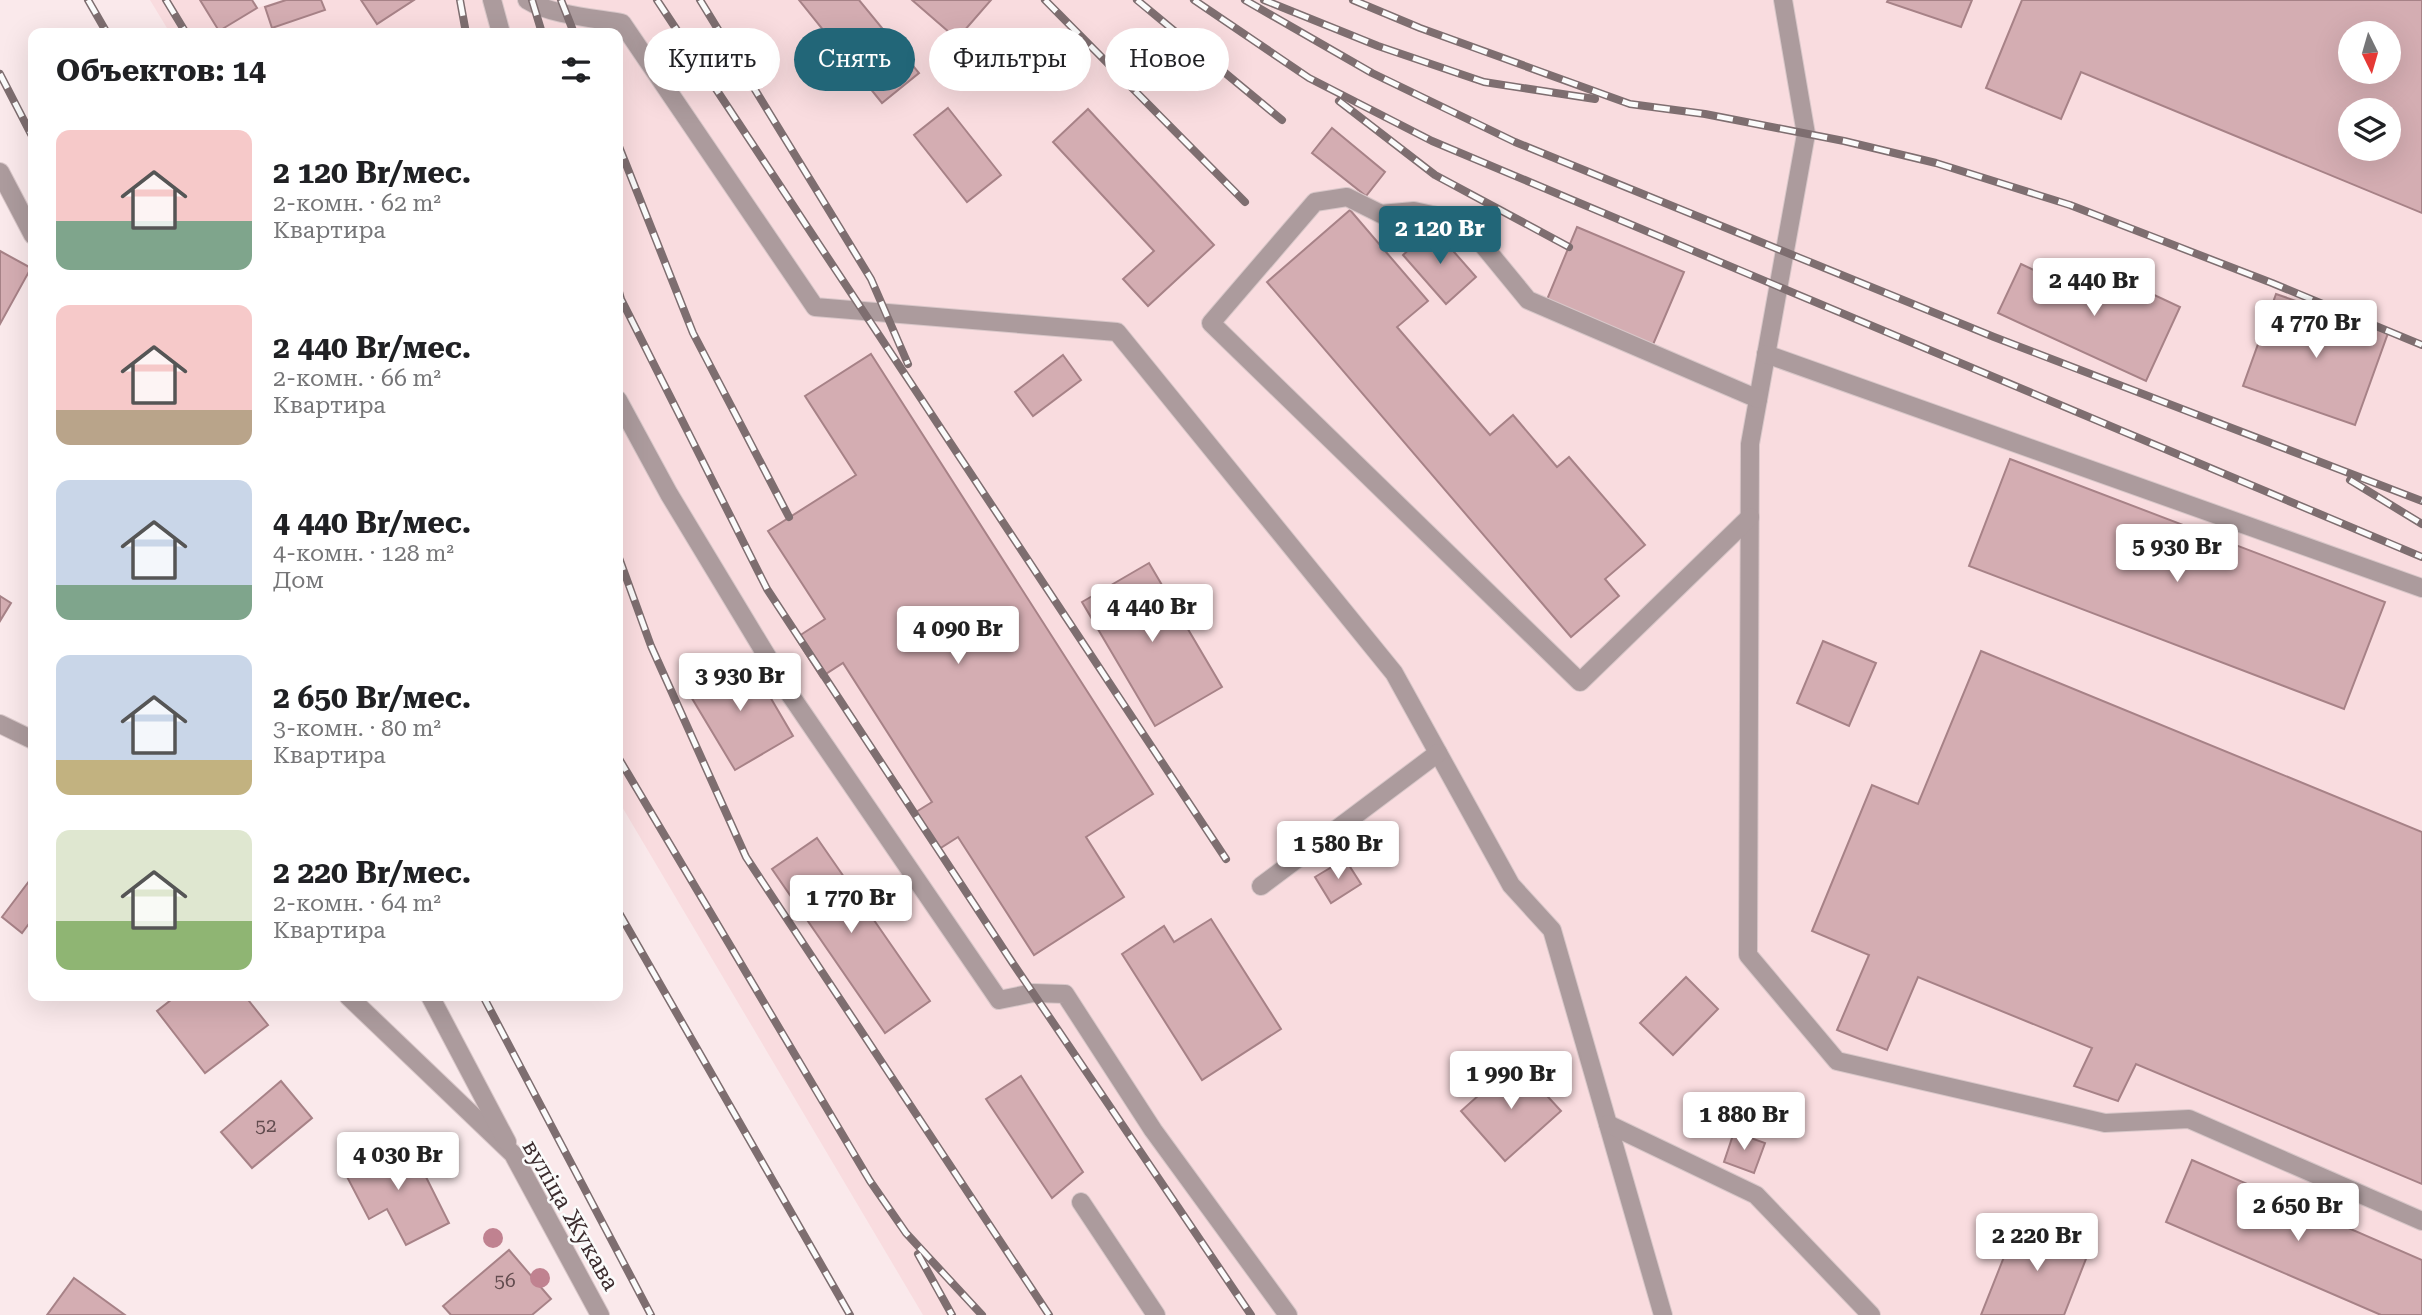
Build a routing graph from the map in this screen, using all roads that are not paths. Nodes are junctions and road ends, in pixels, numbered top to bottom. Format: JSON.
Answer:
{"nodes":[{"id":1,"x":492,"y":0,"type":"edge"},
{"id":2,"x":527,"y":0,"type":"edge"},
{"id":3,"x":1783,"y":0,"type":"edge"},
{"id":4,"x":500,"y":28,"type":"edge"},
{"id":5,"x":0,"y":172,"type":"edge"},
{"id":6,"x":28,"y":226,"type":"edge"},
{"id":7,"x":1766,"y":354,"type":"junction"},
{"id":8,"x":1758,"y":399,"type":"junction"},
{"id":9,"x":623,"y":409,"type":"edge"},
{"id":10,"x":1750,"y":517,"type":"junction"},
{"id":11,"x":2422,"y":588,"type":"edge"},
{"id":12,"x":0,"y":724,"type":"edge"},
{"id":13,"x":28,"y":738,"type":"edge"},
{"id":14,"x":1438,"y":753,"type":"junction"},
{"id":15,"x":1261,"y":886,"type":"dead end"},
{"id":16,"x":353,"y":1001,"type":"edge"},
{"id":17,"x":433,"y":1001,"type":"edge"},
{"id":18,"x":1608,"y":1124,"type":"junction"},
{"id":19,"x":513,"y":1154,"type":"junction"},
{"id":20,"x":1081,"y":1202,"type":"dead end"},
{"id":21,"x":2422,"y":1221,"type":"edge"},
{"id":22,"x":600,"y":1315,"type":"edge"},
{"id":23,"x":1156,"y":1315,"type":"edge"},
{"id":24,"x":1288,"y":1315,"type":"edge"},
{"id":25,"x":1663,"y":1315,"type":"edge"},
{"id":26,"x":1871,"y":1315,"type":"edge"}],
"edges":[{"from":1,"to":4,"type":"street"},
{"from":2,"to":14,"type":"street"},
{"from":3,"to":7,"type":"street"},
{"from":5,"to":6,"type":"street"},
{"from":7,"to":8,"type":"street"},
{"from":7,"to":11,"type":"street"},
{"from":8,"to":10,"type":"street"},
{"from":8,"to":10,"type":"street"},
{"from":9,"to":24,"type":"street"},
{"from":10,"to":21,"type":"street"},
{"from":12,"to":13,"type":"street"},
{"from":14,"to":15,"type":"street"},
{"from":14,"to":18,"type":"street"},
{"from":16,"to":19,"type":"street","name":"вуліца Жукава"},
{"from":17,"to":19,"type":"street"},
{"from":18,"to":25,"type":"street"},
{"from":18,"to":26,"type":"street"},
{"from":19,"to":22,"type":"street","name":"вуліца Жукава"},
{"from":20,"to":23,"type":"street"}]}
